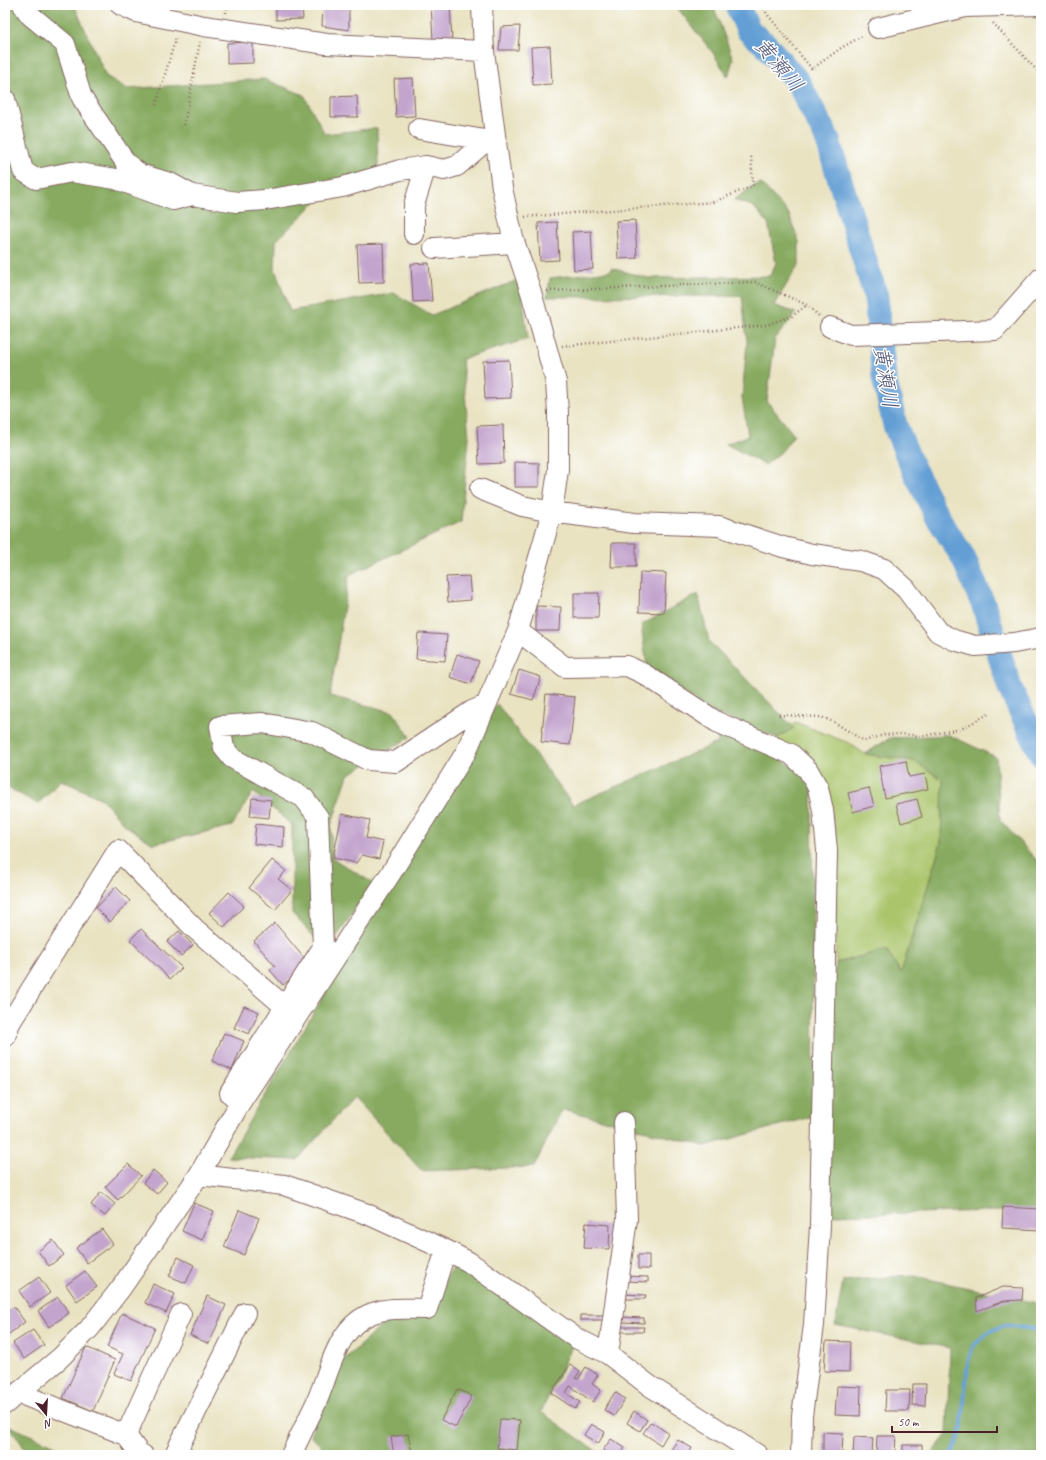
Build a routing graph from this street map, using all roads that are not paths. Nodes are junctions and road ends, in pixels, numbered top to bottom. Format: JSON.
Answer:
{"nodes":[{"id":1,"x":23,"y":5,"type":"edge"},
{"id":2,"x":121,"y":5,"type":"edge"},
{"id":3,"x":482,"y":5,"type":"edge"},
{"id":4,"x":1041,"y":5,"type":"edge"},
{"id":5,"x":878,"y":28,"type":"road end"},
{"id":6,"x":484,"y":51,"type":"junction"},
{"id":7,"x":5,"y":98,"type":"edge"},
{"id":8,"x":419,"y":129,"type":"dead end"},
{"id":9,"x":490,"y":137,"type":"junction"},
{"id":10,"x":426,"y":166,"type":"junction"},
{"id":11,"x":192,"y":195,"type":"junction"},
{"id":12,"x":414,"y":234,"type":"dead end"},
{"id":13,"x":514,"y":244,"type":"junction"},
{"id":14,"x":434,"y":248,"type":"dead end"},
{"id":15,"x":1041,"y":278,"type":"edge"},
{"id":16,"x":830,"y":327,"type":"road end"},
{"id":17,"x":480,"y":489,"type":"dead end"},
{"id":18,"x":552,"y":512,"type":"junction"},
{"id":19,"x":518,"y":631,"type":"junction"},
{"id":20,"x":1041,"y":638,"type":"edge"},
{"id":21,"x":486,"y":705,"type":"junction"},
{"id":22,"x":284,"y":1006,"type":"junction"},
{"id":23,"x":5,"y":1037,"type":"edge"},
{"id":24,"x":240,"y":1103,"type":"junction"},
{"id":25,"x":624,"y":1122,"type":"dead end"},
{"id":26,"x":199,"y":1175,"type":"junction"},
{"id":27,"x":446,"y":1250,"type":"junction"},
{"id":28,"x":245,"y":1313,"type":"dead end"},
{"id":29,"x":181,"y":1314,"type":"dead end"},
{"id":30,"x":608,"y":1354,"type":"junction"},
{"id":31,"x":11,"y":1398,"type":"edge"},
{"id":32,"x":126,"y":1436,"type":"junction"},
{"id":33,"x":177,"y":1454,"type":"edge"},
{"id":34,"x":143,"y":1455,"type":"edge"},
{"id":35,"x":291,"y":1455,"type":"edge"},
{"id":36,"x":758,"y":1455,"type":"edge"},
{"id":37,"x":801,"y":1455,"type":"edge"}],
"edges":[{"from":1,"to":11,"type":"street"},
{"from":2,"to":6,"type":"street"},
{"from":3,"to":6,"type":"street"},
{"from":4,"to":5,"type":"street"},
{"from":6,"to":9,"type":"street"},
{"from":7,"to":11,"type":"street"},
{"from":8,"to":9,"type":"street"},
{"from":9,"to":10,"type":"street"},
{"from":9,"to":13,"type":"street"},
{"from":10,"to":11,"type":"street"},
{"from":10,"to":12,"type":"street"},
{"from":13,"to":14,"type":"street"},
{"from":13,"to":18,"type":"street"},
{"from":15,"to":16,"type":"street"},
{"from":17,"to":18,"type":"street"},
{"from":18,"to":19,"type":"street"},
{"from":18,"to":20,"type":"street"},
{"from":19,"to":21,"type":"street"},
{"from":19,"to":37,"type":"street"},
{"from":21,"to":22,"type":"street"},
{"from":21,"to":24,"type":"street"},
{"from":22,"to":23,"type":"street"},
{"from":22,"to":24,"type":"street"},
{"from":24,"to":26,"type":"street"},
{"from":25,"to":30,"type":"street"},
{"from":26,"to":27,"type":"street"},
{"from":26,"to":31,"type":"street"},
{"from":27,"to":30,"type":"street"},
{"from":27,"to":35,"type":"street"},
{"from":28,"to":33,"type":"street"},
{"from":29,"to":32,"type":"street"},
{"from":30,"to":36,"type":"street"},
{"from":31,"to":32,"type":"street"},
{"from":32,"to":34,"type":"street"}]}
